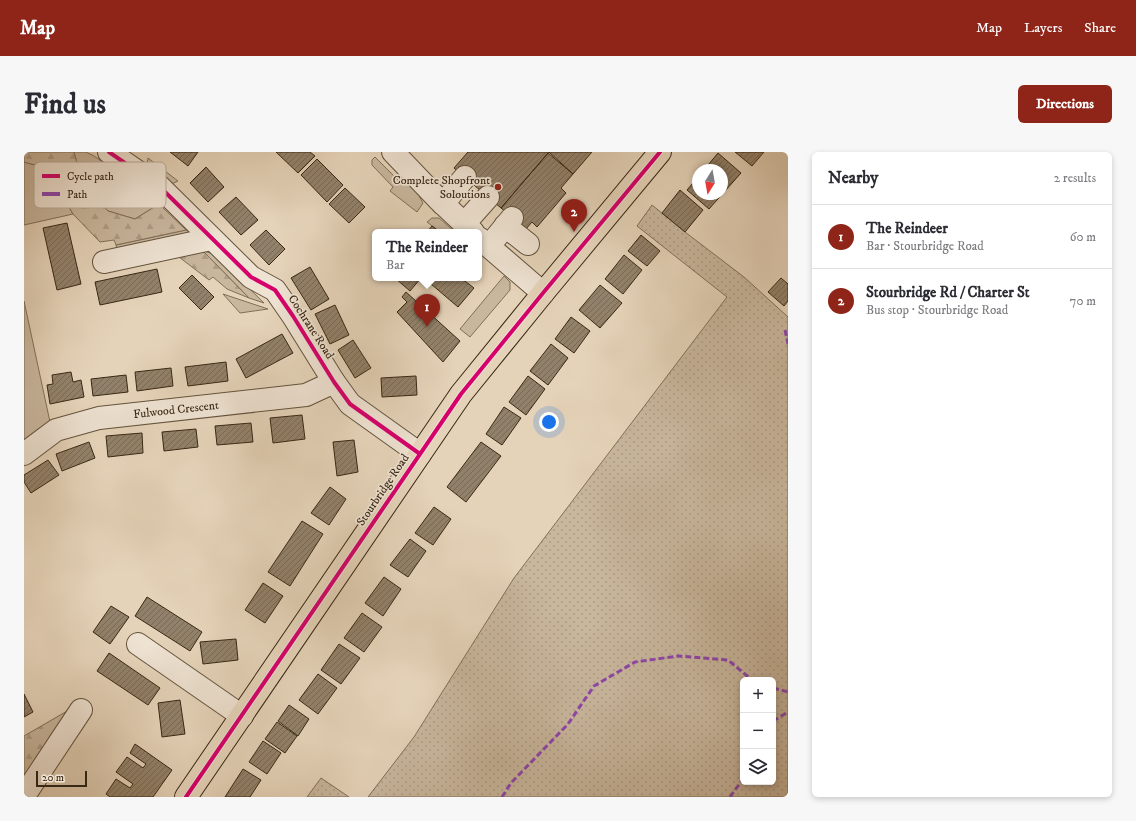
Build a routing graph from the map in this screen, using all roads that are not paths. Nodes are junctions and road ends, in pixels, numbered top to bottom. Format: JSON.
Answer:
{"nodes":[{"id":1,"x":108,"y":152,"type":"edge"},
{"id":2,"x":393,"y":152,"type":"edge"},
{"id":3,"x":660,"y":152,"type":"edge"},
{"id":4,"x":122,"y":162,"type":"edge"},
{"id":5,"x":465,"y":177,"type":"dead end"},
{"id":6,"x":166,"y":194,"type":"edge"},
{"id":7,"x":488,"y":197,"type":"dead end"},
{"id":8,"x":443,"y":204,"type":"junction"},
{"id":9,"x":470,"y":229,"type":"edge"},
{"id":10,"x":478,"y":229,"type":"edge"},
{"id":11,"x":482,"y":233,"type":"edge"},
{"id":12,"x":211,"y":239,"type":"junction"},
{"id":13,"x":482,"y":240,"type":"edge"},
{"id":14,"x":528,"y":244,"type":"dead end"},
{"id":15,"x":104,"y":262,"type":"dead end"},
{"id":16,"x":543,"y":293,"type":"junction"},
{"id":17,"x":334,"y":382,"type":"junction"},
{"id":18,"x":24,"y":454,"type":"edge"},
{"id":19,"x":420,"y":454,"type":"junction"},
{"id":20,"x":138,"y":644,"type":"dead end"},
{"id":21,"x":81,"y":710,"type":"dead end"},
{"id":22,"x":242,"y":716,"type":"junction"},
{"id":23,"x":24,"y":796,"type":"edge"},
{"id":24,"x":186,"y":797,"type":"edge"}],
"edges":[{"from":1,"to":4,"type":"street","name":"Cochrane Road"},
{"from":2,"to":8,"type":"street"},
{"from":3,"to":16,"type":"main road","name":"Stourbridge Road"},
{"from":5,"to":8,"type":"street"},
{"from":6,"to":12,"type":"street","name":"Cochrane Road"},
{"from":7,"to":10,"type":"street"},
{"from":8,"to":9,"type":"street"},
{"from":11,"to":14,"type":"street"},
{"from":12,"to":15,"type":"street"},
{"from":12,"to":17,"type":"street","name":"Cochrane Road"},
{"from":13,"to":16,"type":"street"},
{"from":16,"to":19,"type":"main road","name":"Stourbridge Road"},
{"from":17,"to":18,"type":"street","name":"Fulwood Crescent"},
{"from":17,"to":19,"type":"street","name":"Cochrane Road"},
{"from":19,"to":22,"type":"main road","name":"Stourbridge Road"},
{"from":20,"to":22,"type":"street"},
{"from":21,"to":23,"type":"street"},
{"from":22,"to":24,"type":"main road","name":"Stourbridge Road"}]}
